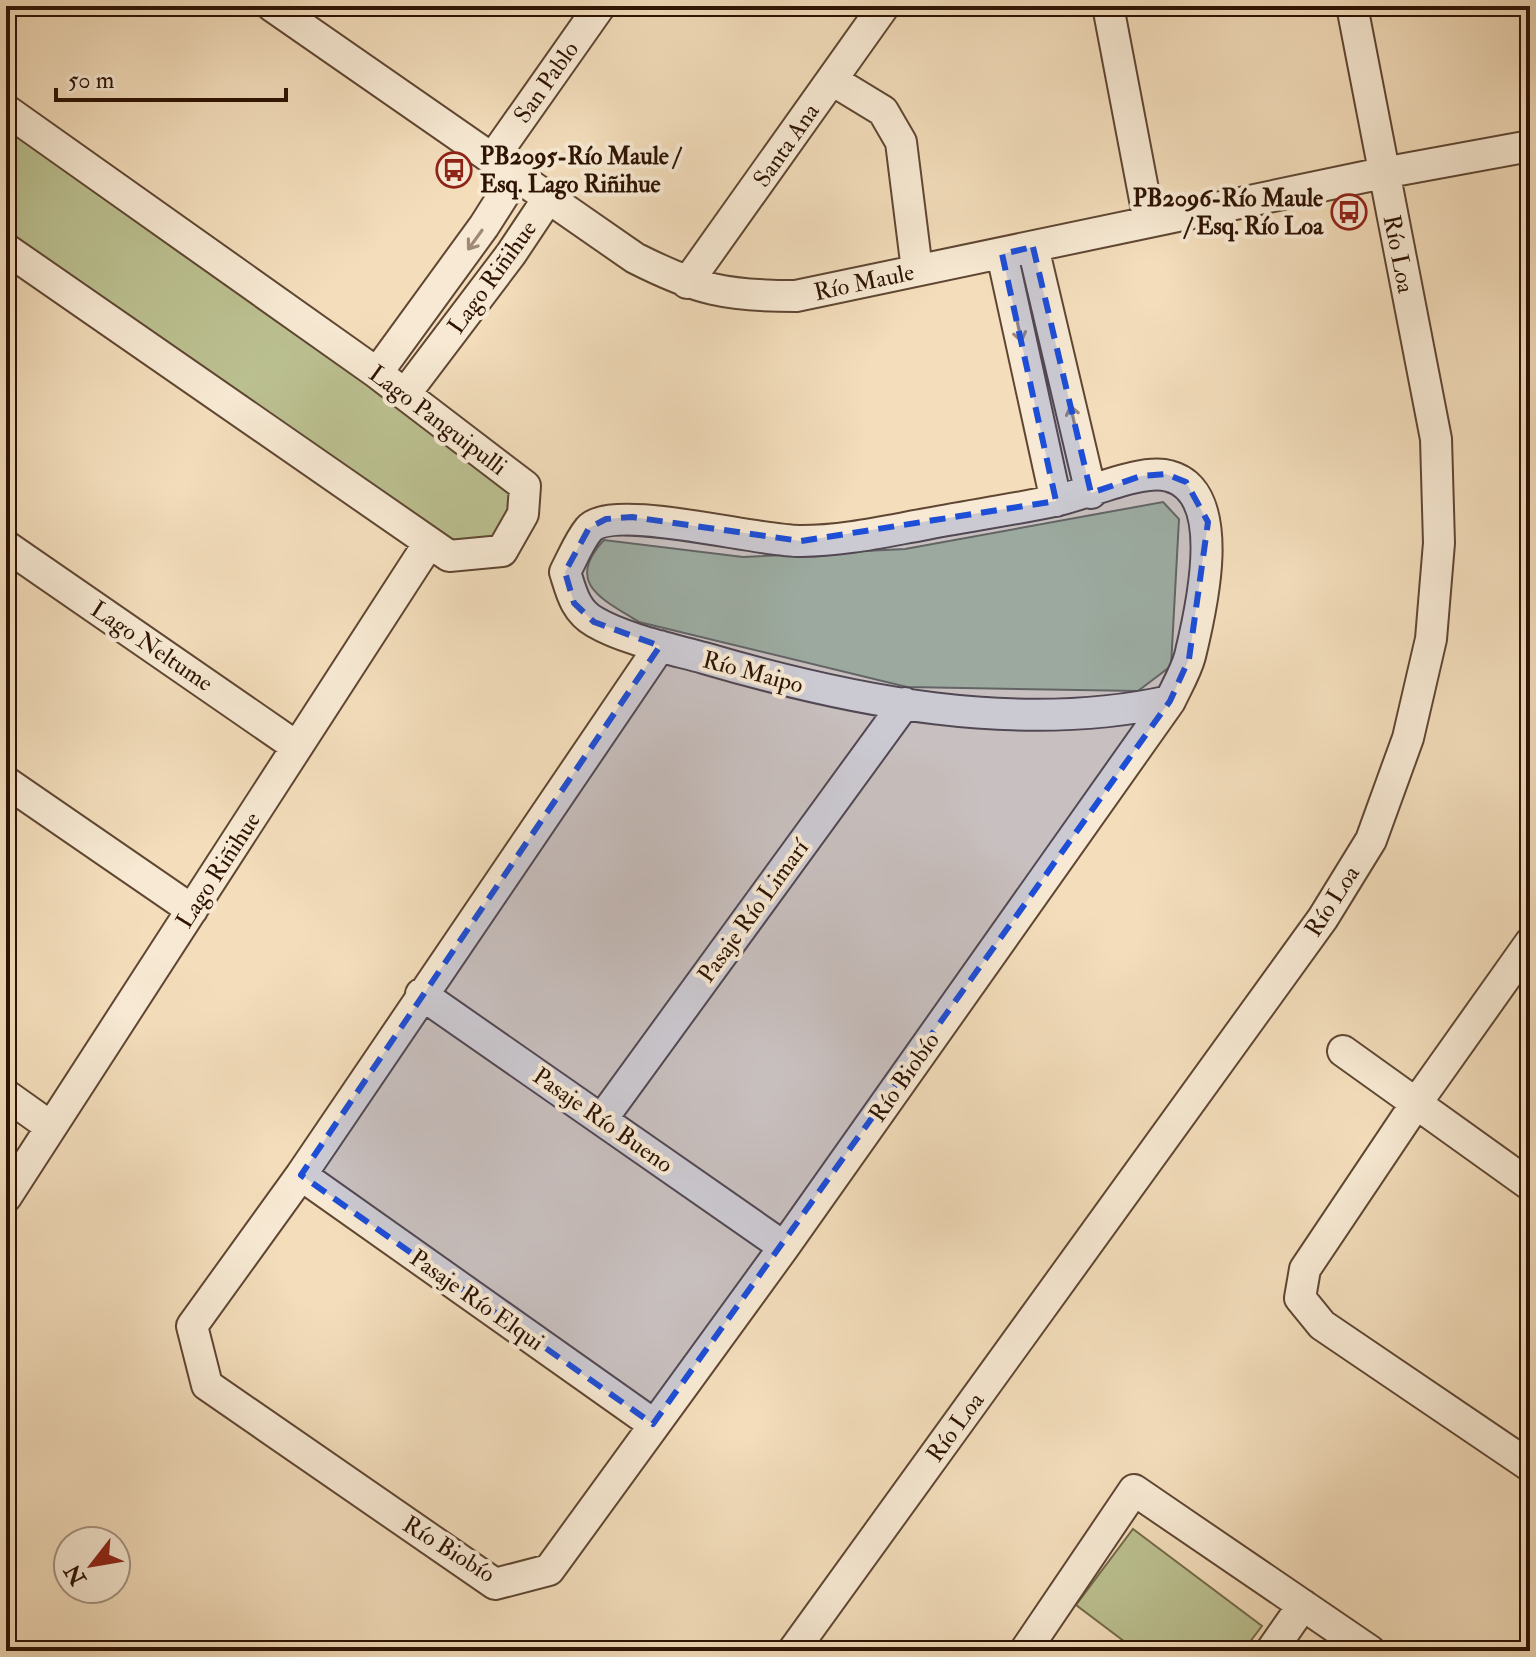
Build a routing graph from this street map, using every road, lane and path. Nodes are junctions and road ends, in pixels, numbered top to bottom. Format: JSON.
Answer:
{"nodes":[{"id":1,"x":272,"y":6,"type":"edge"},
{"id":2,"x":600,"y":6,"type":"edge"},
{"id":3,"x":884,"y":6,"type":"edge"},
{"id":4,"x":1108,"y":6,"type":"edge"},
{"id":5,"x":1352,"y":6,"type":"edge"},
{"id":6,"x":309,"y":17,"type":"edge"},
{"id":7,"x":832,"y":80,"type":"junction"},
{"id":8,"x":6,"y":110,"type":"edge"},
{"id":9,"x":1530,"y":146,"type":"edge"},
{"id":10,"x":505,"y":166,"type":"junction"},
{"id":11,"x":1383,"y":173,"type":"junction"},
{"id":12,"x":549,"y":197,"type":"junction"},
{"id":13,"x":1149,"y":221,"type":"junction"},
{"id":14,"x":1033,"y":247,"type":"junction"},
{"id":15,"x":6,"y":249,"type":"edge"},
{"id":16,"x":1002,"y":254,"type":"junction"},
{"id":17,"x":917,"y":270,"type":"junction"},
{"id":18,"x":687,"y":283,"type":"junction"},
{"id":19,"x":377,"y":373,"type":"junction"},
{"id":20,"x":405,"y":394,"type":"junction"},
{"id":21,"x":1091,"y":493,"type":"junction"},
{"id":22,"x":1056,"y":501,"type":"junction"},
{"id":23,"x":429,"y":543,"type":"junction"},
{"id":24,"x":6,"y":546,"type":"edge"},
{"id":25,"x":660,"y":646,"type":"junction"},
{"id":26,"x":1170,"y":701,"type":"junction"},
{"id":27,"x":905,"y":703,"type":"junction"},
{"id":28,"x":297,"y":747,"type":"junction"},
{"id":29,"x":6,"y":782,"type":"edge"},
{"id":30,"x":192,"y":910,"type":"junction"},
{"id":31,"x":1530,"y":943,"type":"edge"},
{"id":32,"x":421,"y":994,"type":"junction"},
{"id":33,"x":1343,"y":1051,"type":"dead end"},
{"id":34,"x":6,"y":1095,"type":"edge"},
{"id":35,"x":1415,"y":1105,"type":"junction"},
{"id":36,"x":602,"y":1119,"type":"junction"},
{"id":37,"x":51,"y":1127,"type":"junction"},
{"id":38,"x":301,"y":1175,"type":"junction"},
{"id":39,"x":1530,"y":1185,"type":"edge"},
{"id":40,"x":6,"y":1197,"type":"edge"},
{"id":41,"x":784,"y":1247,"type":"junction"},
{"id":42,"x":653,"y":1424,"type":"junction"},
{"id":43,"x":1530,"y":1466,"type":"edge"},
{"id":44,"x":1303,"y":1605,"type":"junction"},
{"id":45,"x":793,"y":1651,"type":"edge"},
{"id":46,"x":1025,"y":1651,"type":"edge"},
{"id":47,"x":1271,"y":1651,"type":"edge"},
{"id":48,"x":1370,"y":1651,"type":"edge"}],
"edges":[{"from":1,"to":6,"type":"street","name":"Río Maule"},
{"from":2,"to":10,"type":"street","name":"San Pablo"},
{"from":3,"to":7,"type":"street","name":"Santa Ana"},
{"from":4,"to":13,"type":"street"},
{"from":5,"to":11,"type":"street","name":"Río Loa"},
{"from":6,"to":10,"type":"street","name":"Río Maule"},
{"from":7,"to":17,"type":"street"},
{"from":7,"to":18,"type":"street","name":"Santa Ana"},
{"from":8,"to":19,"type":"street","name":"Lago Panguipulli"},
{"from":9,"to":11,"type":"street","name":"Río Maule"},
{"from":10,"to":12,"type":"street","name":"Río Maule"},
{"from":10,"to":19,"type":"street","name":"Lago Riñihue","one_way":true},
{"from":11,"to":13,"type":"street","name":"Río Maule"},
{"from":11,"to":45,"type":"street","name":"Río Loa"},
{"from":12,"to":18,"type":"street","name":"Río Maule"},
{"from":12,"to":20,"type":"street","name":"Lago Riñihue"},
{"from":13,"to":14,"type":"street","name":"Río Maule"},
{"from":14,"to":16,"type":"street","name":"Río Maule"},
{"from":21,"to":14,"type":"street","one_way":true},
{"from":15,"to":23,"type":"street","name":"Lago Panguipulli"},
{"from":16,"to":17,"type":"street","name":"Río Maule"},
{"from":16,"to":22,"type":"street","one_way":true},
{"from":17,"to":18,"type":"street","name":"Río Maule"},
{"from":19,"to":20,"type":"street","name":"Lago Panguipulli"},
{"from":20,"to":23,"type":"street","name":"Lago Panguipulli"},
{"from":21,"to":22,"type":"street","name":"Río Maipo"},
{"from":21,"to":26,"type":"street","name":"Río Maipo"},
{"from":22,"to":25,"type":"street","name":"Río Maipo"},
{"from":23,"to":28,"type":"street","name":"Lago Riñihue"},
{"from":24,"to":28,"type":"street","name":"Lago Neltume"},
{"from":25,"to":27,"type":"street","name":"Río Maipo"},
{"from":25,"to":32,"type":"street","name":"Río Biobío"},
{"from":26,"to":27,"type":"street","name":"Río Maipo"},
{"from":26,"to":41,"type":"street","name":"Río Biobío"},
{"from":27,"to":36,"type":"street","name":"Pasaje Río Limarí"},
{"from":28,"to":30,"type":"street","name":"Lago Riñihue"},
{"from":29,"to":30,"type":"street"},
{"from":30,"to":37,"type":"street","name":"Lago Riñihue"},
{"from":31,"to":35,"type":"street"},
{"from":32,"to":36,"type":"street","name":"Pasaje Río Bueno"},
{"from":32,"to":38,"type":"street","name":"Río Biobío"},
{"from":33,"to":35,"type":"street"},
{"from":34,"to":37,"type":"street"},
{"from":35,"to":39,"type":"street"},
{"from":35,"to":43,"type":"street"},
{"from":36,"to":41,"type":"street","name":"Pasaje Río Bueno"},
{"from":37,"to":40,"type":"street","name":"Lago Riñihue"},
{"from":38,"to":42,"type":"street","name":"Pasaje Río Elqui"},
{"from":38,"to":42,"type":"street","name":"Río Biobío"},
{"from":41,"to":42,"type":"street","name":"Río Biobío"},
{"from":44,"to":46,"type":"street"},
{"from":44,"to":47,"type":"street"},
{"from":44,"to":48,"type":"street"}]}
